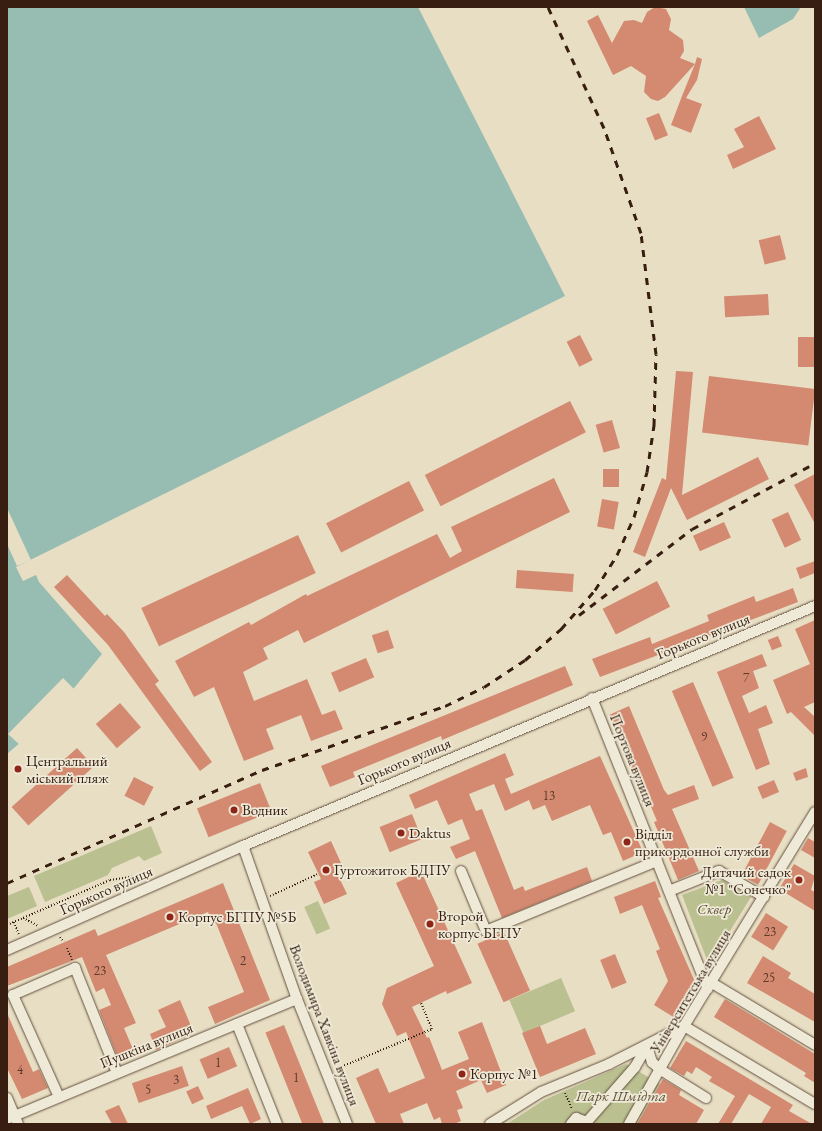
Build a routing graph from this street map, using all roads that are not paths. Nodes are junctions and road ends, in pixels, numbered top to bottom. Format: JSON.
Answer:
{"nodes":[{"id":1,"x":815,"y":606,"type":"edge"},
{"id":2,"x":592,"y":698,"type":"junction"},
{"id":3,"x":815,"y":812,"type":"edge"},
{"id":4,"x":243,"y":846,"type":"junction"},
{"id":5,"x":657,"y":861,"type":"junction"},
{"id":6,"x":461,"y":871,"type":"dead end"},
{"id":7,"x":669,"y":891,"type":"junction"},
{"id":8,"x":764,"y":897,"type":"junction"},
{"id":9,"x":7,"y":950,"type":"edge"},
{"id":10,"x":710,"y":986,"type":"junction"},
{"id":11,"x":298,"y":999,"type":"junction"},
{"id":12,"x":237,"y":1024,"type":"junction"},
{"id":13,"x":684,"y":1026,"type":"junction"},
{"id":14,"x":815,"y":1045,"type":"edge"},
{"id":15,"x":646,"y":1046,"type":"junction"},
{"id":16,"x":661,"y":1070,"type":"junction"},
{"id":17,"x":117,"y":1074,"type":"junction"},
{"id":18,"x":59,"y":1097,"type":"junction"},
{"id":19,"x":7,"y":1098,"type":"edge"},
{"id":20,"x":706,"y":1098,"type":"dead end"},
{"id":21,"x":815,"y":1104,"type":"edge"},
{"id":22,"x":13,"y":1120,"type":"edge"},
{"id":23,"x":573,"y":1121,"type":"edge"},
{"id":24,"x":586,"y":1123,"type":"edge"},
{"id":25,"x":277,"y":1124,"type":"edge"},
{"id":26,"x":347,"y":1124,"type":"edge"},
{"id":27,"x":490,"y":1124,"type":"edge"},
{"id":28,"x":629,"y":1124,"type":"edge"}],
"edges":[{"from":1,"to":2,"type":"street","name":"Горького вулиця"},
{"from":2,"to":4,"type":"street","name":"Горького вулиця"},
{"from":2,"to":5,"type":"street","name":"Портова вулиця"},
{"from":3,"to":8,"type":"street","name":"Університетська вулиця"},
{"from":4,"to":9,"type":"street","name":"Горького вулиця"},
{"from":4,"to":11,"type":"street","name":"Володимира Хавкіна вулиця"},
{"from":5,"to":6,"type":"street"},
{"from":5,"to":7,"type":"street","name":"Портова вулиця"},
{"from":7,"to":8,"type":"street"},
{"from":7,"to":10,"type":"street","name":"Портова вулиця"},
{"from":8,"to":10,"type":"street","name":"Університетська вулиця"},
{"from":10,"to":13,"type":"street","name":"Університетська вулиця"},
{"from":10,"to":14,"type":"street"},
{"from":11,"to":12,"type":"street","name":"Пушкіна вулиця"},
{"from":11,"to":26,"type":"street","name":"Володимира Хавкіна вулиця"},
{"from":12,"to":17,"type":"street","name":"Пушкіна вулиця"},
{"from":12,"to":25,"type":"street"},
{"from":13,"to":15,"type":"street"},
{"from":13,"to":16,"type":"street","name":"Університетська вулиця"},
{"from":13,"to":21,"type":"street"},
{"from":15,"to":16,"type":"street"},
{"from":15,"to":24,"type":"street"},
{"from":15,"to":27,"type":"street"},
{"from":16,"to":20,"type":"street"},
{"from":16,"to":28,"type":"street","name":"Університетська вулиця"},
{"from":17,"to":18,"type":"street","name":"Пушкіна вулиця"},
{"from":17,"to":18,"type":"street"},
{"from":18,"to":22,"type":"street","name":"Пушкіна вулиця"},
{"from":19,"to":22,"type":"street"},
{"from":23,"to":24,"type":"street"}]}
